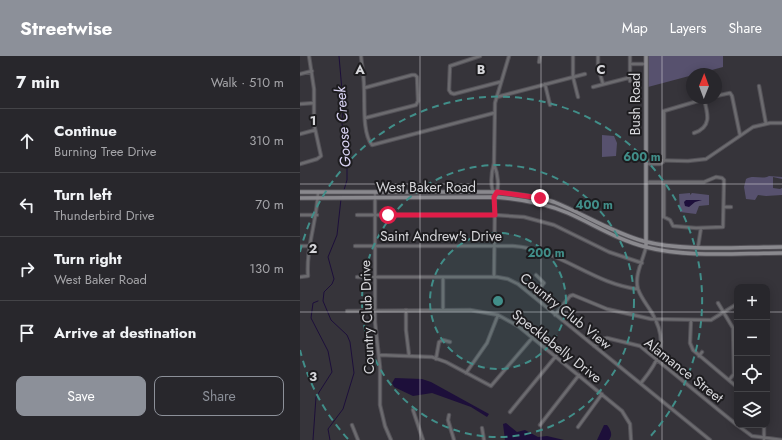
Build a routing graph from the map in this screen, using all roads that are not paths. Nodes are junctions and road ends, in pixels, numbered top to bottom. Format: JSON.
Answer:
{"nodes":[{"id":1,"x":309,"y":56,"type":"edge"},
{"id":2,"x":361,"y":56,"type":"edge"},
{"id":3,"x":480,"y":56,"type":"edge"},
{"id":4,"x":509,"y":56,"type":"edge"},
{"id":5,"x":540,"y":56,"type":"edge"},
{"id":6,"x":573,"y":56,"type":"edge"},
{"id":7,"x":598,"y":56,"type":"edge"},
{"id":8,"x":630,"y":56,"type":"edge"},
{"id":9,"x":646,"y":56,"type":"edge"},
{"id":10,"x":539,"y":62,"type":"dead end"},
{"id":11,"x":630,"y":64,"type":"junction"},
{"id":12,"x":646,"y":64,"type":"junction"},
{"id":13,"x":312,"y":71,"type":"junction"},
{"id":14,"x":300,"y":74,"type":"edge"},
{"id":15,"x":585,"y":74,"type":"dead end"},
{"id":16,"x":630,"y":75,"type":"junction"},
{"id":17,"x":572,"y":77,"type":"junction"},
{"id":18,"x":630,"y":80,"type":"dead end"},
{"id":19,"x":500,"y":82,"type":"junction"},
{"id":20,"x":545,"y":84,"type":"junction"},
{"id":21,"x":603,"y":84,"type":"junction"},
{"id":22,"x":759,"y":86,"type":"dead end"},
{"id":23,"x":593,"y":87,"type":"dead end"},
{"id":24,"x":364,"y":88,"type":"junction"},
{"id":25,"x":722,"y":95,"type":"edge"},
{"id":26,"x":496,"y":97,"type":"junction"},
{"id":27,"x":578,"y":97,"type":"dead end"},
{"id":28,"x":314,"y":103,"type":"junction"},
{"id":29,"x":300,"y":104,"type":"edge"},
{"id":30,"x":687,"y":104,"type":"edge"},
{"id":31,"x":705,"y":104,"type":"edge"},
{"id":32,"x":550,"y":105,"type":"dead end"},
{"id":33,"x":494,"y":113,"type":"junction"},
{"id":34,"x":365,"y":118,"type":"junction"},
{"id":35,"x":782,"y":123,"type":"edge"},
{"id":36,"x":766,"y":124,"type":"junction"},
{"id":37,"x":315,"y":130,"type":"junction"},
{"id":38,"x":694,"y":133,"type":"dead end"},
{"id":39,"x":300,"y":134,"type":"edge"},
{"id":40,"x":740,"y":135,"type":"junction"},
{"id":41,"x":664,"y":161,"type":"junction"},
{"id":42,"x":646,"y":162,"type":"junction"},
{"id":43,"x":494,"y":163,"type":"junction"},
{"id":44,"x":300,"y":164,"type":"edge"},
{"id":45,"x":647,"y":182,"type":"junction"},
{"id":46,"x":664,"y":182,"type":"junction"},
{"id":47,"x":300,"y":192,"type":"edge"},
{"id":48,"x":318,"y":192,"type":"junction"},
{"id":49,"x":374,"y":192,"type":"junction"},
{"id":50,"x":449,"y":192,"type":"junction"},
{"id":51,"x":492,"y":192,"type":"junction"},
{"id":52,"x":497,"y":192,"type":"junction"},
{"id":53,"x":449,"y":197,"type":"junction"},
{"id":54,"x":494,"y":197,"type":"junction"},
{"id":55,"x":300,"y":198,"type":"edge"},
{"id":56,"x":318,"y":198,"type":"junction"},
{"id":57,"x":374,"y":198,"type":"junction"},
{"id":58,"x":550,"y":201,"type":"junction"},
{"id":59,"x":547,"y":206,"type":"junction"},
{"id":60,"x":724,"y":207,"type":"junction"},
{"id":61,"x":731,"y":207,"type":"dead end"},
{"id":62,"x":300,"y":215,"type":"edge"},
{"id":63,"x":317,"y":215,"type":"junction"},
{"id":64,"x":357,"y":215,"type":"dead end"},
{"id":65,"x":375,"y":215,"type":"junction"},
{"id":66,"x":495,"y":215,"type":"junction"},
{"id":67,"x":595,"y":221,"type":"junction"},
{"id":68,"x":593,"y":226,"type":"junction"},
{"id":69,"x":701,"y":228,"type":"junction"},
{"id":70,"x":646,"y":241,"type":"junction"},
{"id":71,"x":300,"y":246,"type":"edge"},
{"id":72,"x":309,"y":246,"type":"junction"},
{"id":73,"x":355,"y":246,"type":"dead end"},
{"id":74,"x":375,"y":246,"type":"junction"},
{"id":75,"x":495,"y":246,"type":"junction"},
{"id":76,"x":646,"y":247,"type":"junction"},
{"id":77,"x":698,"y":247,"type":"junction"},
{"id":78,"x":751,"y":247,"type":"junction"},
{"id":79,"x":782,"y":247,"type":"edge"},
{"id":80,"x":698,"y":253,"type":"junction"},
{"id":81,"x":751,"y":253,"type":"junction"},
{"id":82,"x":782,"y":253,"type":"edge"},
{"id":83,"x":642,"y":263,"type":"junction"},
{"id":84,"x":536,"y":275,"type":"dead end"},
{"id":85,"x":300,"y":277,"type":"edge"},
{"id":86,"x":357,"y":277,"type":"dead end"},
{"id":87,"x":375,"y":277,"type":"junction"},
{"id":88,"x":443,"y":277,"type":"junction"},
{"id":89,"x":494,"y":277,"type":"junction"},
{"id":90,"x":638,"y":289,"type":"junction"},
{"id":91,"x":534,"y":297,"type":"junction"},
{"id":92,"x":718,"y":303,"type":"dead end"},
{"id":93,"x":734,"y":306,"type":"edge"},
{"id":94,"x":375,"y":310,"type":"junction"},
{"id":95,"x":406,"y":310,"type":"junction"},
{"id":96,"x":443,"y":310,"type":"junction"},
{"id":97,"x":347,"y":311,"type":"dead end"},
{"id":98,"x":725,"y":313,"type":"junction"},
{"id":99,"x":498,"y":315,"type":"junction"},
{"id":100,"x":555,"y":315,"type":"junction"},
{"id":101,"x":656,"y":320,"type":"junction"},
{"id":102,"x":691,"y":320,"type":"junction"},
{"id":103,"x":533,"y":337,"type":"junction"},
{"id":104,"x":450,"y":342,"type":"dead end"},
{"id":105,"x":594,"y":346,"type":"junction"},
{"id":106,"x":702,"y":352,"type":"dead end"},
{"id":107,"x":379,"y":355,"type":"junction"},
{"id":108,"x":409,"y":355,"type":"junction"},
{"id":109,"x":556,"y":356,"type":"junction"},
{"id":110,"x":699,"y":356,"type":"junction"},
{"id":111,"x":436,"y":358,"type":"junction"},
{"id":112,"x":658,"y":360,"type":"junction"},
{"id":113,"x":466,"y":373,"type":"junction"},
{"id":114,"x":579,"y":375,"type":"junction"},
{"id":115,"x":729,"y":380,"type":"junction"},
{"id":116,"x":641,"y":384,"type":"junction"},
{"id":117,"x":734,"y":384,"type":"edge"},
{"id":118,"x":602,"y":394,"type":"junction"},
{"id":119,"x":413,"y":410,"type":"dead end"},
{"id":120,"x":510,"y":412,"type":"dead end"},
{"id":121,"x":449,"y":415,"type":"dead end"},
{"id":122,"x":734,"y":423,"type":"edge"},
{"id":123,"x":352,"y":425,"type":"dead end"},
{"id":124,"x":540,"y":425,"type":"dead end"},
{"id":125,"x":578,"y":427,"type":"dead end"},
{"id":126,"x":482,"y":428,"type":"dead end"},
{"id":127,"x":741,"y":428,"type":"edge"},
{"id":128,"x":764,"y":428,"type":"edge"},
{"id":129,"x":764,"y":439,"type":"edge"},
{"id":130,"x":358,"y":440,"type":"edge"},
{"id":131,"x":391,"y":440,"type":"edge"},
{"id":132,"x":423,"y":440,"type":"edge"},
{"id":133,"x":454,"y":440,"type":"edge"},
{"id":134,"x":484,"y":440,"type":"edge"},
{"id":135,"x":630,"y":440,"type":"edge"},
{"id":136,"x":710,"y":440,"type":"edge"},
{"id":137,"x":782,"y":440,"type":"edge"}],
"edges":[{"from":1,"to":13,"type":"street"},
{"from":2,"to":24,"type":"street"},
{"from":3,"to":19,"type":"street"},
{"from":4,"to":19,"type":"street"},
{"from":5,"to":10,"type":"street"},
{"from":6,"to":17,"type":"street"},
{"from":7,"to":21,"type":"street"},
{"from":8,"to":11,"type":"street"},
{"from":9,"to":12,"type":"main road","name":"Bush Road"},
{"from":11,"to":12,"type":"street"},
{"from":11,"to":16,"type":"street"},
{"from":12,"to":42,"type":"main road","name":"Bush Road"},
{"from":13,"to":14,"type":"street"},
{"from":13,"to":28,"type":"street"},
{"from":15,"to":17,"type":"street"},
{"from":16,"to":18,"type":"street"},
{"from":16,"to":21,"type":"street"},
{"from":17,"to":20,"type":"street"},
{"from":17,"to":27,"type":"street"},
{"from":19,"to":26,"type":"street"},
{"from":20,"to":26,"type":"street"},
{"from":20,"to":32,"type":"street"},
{"from":21,"to":23,"type":"street"},
{"from":22,"to":36,"type":"street"},
{"from":24,"to":34,"type":"street"},
{"from":24,"to":34,"type":"street"},
{"from":25,"to":40,"type":"street"},
{"from":26,"to":33,"type":"street"},
{"from":28,"to":29,"type":"street"},
{"from":28,"to":37,"type":"street"},
{"from":30,"to":41,"type":"street"},
{"from":31,"to":38,"type":"street"},
{"from":33,"to":34,"type":"street"},
{"from":33,"to":43,"type":"street"},
{"from":35,"to":36,"type":"street"},
{"from":36,"to":40,"type":"street"},
{"from":37,"to":39,"type":"street"},
{"from":37,"to":44,"type":"street"},
{"from":40,"to":41,"type":"street"},
{"from":41,"to":42,"type":"street"},
{"from":42,"to":45,"type":"main road","name":"Bush Road"},
{"from":43,"to":51,"type":"street"},
{"from":43,"to":52,"type":"street"},
{"from":45,"to":46,"type":"street"},
{"from":45,"to":70,"type":"main road","name":"Bush Road"},
{"from":46,"to":60,"type":"street"},
{"from":46,"to":69,"type":"street"},
{"from":47,"to":48,"type":"main road","name":"West Baker Road"},
{"from":48,"to":49,"type":"main road","name":"West Baker Road"},
{"from":48,"to":56,"type":"street"},
{"from":49,"to":50,"type":"main road","name":"West Baker Road"},
{"from":49,"to":57,"type":"street","name":"Country Club Drive"},
{"from":50,"to":51,"type":"main road","name":"West Baker Road"},
{"from":50,"to":53,"type":"main road"},
{"from":51,"to":52,"type":"main road","name":"West Baker Road"},
{"from":51,"to":54,"type":"street"},
{"from":52,"to":54,"type":"street"},
{"from":52,"to":58,"type":"main road","name":"West Baker Road"},
{"from":53,"to":54,"type":"main road","name":"West Baker Road"},
{"from":53,"to":57,"type":"main road","name":"West Baker Road"},
{"from":54,"to":59,"type":"main road","name":"West Baker Road"},
{"from":54,"to":66,"type":"street"},
{"from":55,"to":56,"type":"main road","name":"West Baker Road"},
{"from":56,"to":57,"type":"main road","name":"West Baker Road"},
{"from":56,"to":63,"type":"street"},
{"from":57,"to":65,"type":"street","name":"Country Club Drive"},
{"from":58,"to":59,"type":"main road"},
{"from":58,"to":67,"type":"main road","name":"West Baker Road"},
{"from":59,"to":68,"type":"main road","name":"West Baker Road"},
{"from":60,"to":61,"type":"street"},
{"from":60,"to":69,"type":"street"},
{"from":62,"to":63,"type":"street"},
{"from":63,"to":72,"type":"street"},
{"from":64,"to":65,"type":"street"},
{"from":65,"to":66,"type":"street"},
{"from":65,"to":74,"type":"street","name":"Country Club Drive"},
{"from":66,"to":75,"type":"street"},
{"from":66,"to":83,"type":"street"},
{"from":67,"to":68,"type":"main road"},
{"from":67,"to":70,"type":"main road","name":"West Baker Road"},
{"from":68,"to":76,"type":"main road","name":"West Baker Road"},
{"from":69,"to":77,"type":"street"},
{"from":70,"to":76,"type":"main road","name":"Bush Road"},
{"from":70,"to":77,"type":"main road","name":"West Baker Road"},
{"from":71,"to":72,"type":"street"},
{"from":72,"to":85,"type":"street"},
{"from":73,"to":74,"type":"street","name":"Saint Andrew's Drive"},
{"from":74,"to":75,"type":"street","name":"Saint Andrew's Drive"},
{"from":74,"to":87,"type":"street","name":"Country Club Drive"},
{"from":75,"to":89,"type":"street"},
{"from":75,"to":90,"type":"street","name":"Saint Andrew's Drive"},
{"from":76,"to":80,"type":"main road","name":"West Baker Road"},
{"from":76,"to":83,"type":"street"},
{"from":77,"to":78,"type":"main road","name":"West Baker Road"},
{"from":77,"to":80,"type":"main road"},
{"from":78,"to":79,"type":"main road","name":"West Baker Road"},
{"from":78,"to":81,"type":"main road"},
{"from":80,"to":81,"type":"main road","name":"West Baker Road"},
{"from":81,"to":82,"type":"main road","name":"West Baker Road"},
{"from":83,"to":90,"type":"street"},
{"from":84,"to":91,"type":"street"},
{"from":86,"to":87,"type":"street","name":"Country Club View"},
{"from":87,"to":88,"type":"street","name":"Country Club View"},
{"from":87,"to":94,"type":"street","name":"Country Club Drive"},
{"from":88,"to":89,"type":"street","name":"Country Club View"},
{"from":88,"to":96,"type":"street"},
{"from":89,"to":91,"type":"street","name":"Country Club View"},
{"from":90,"to":101,"type":"street"},
{"from":91,"to":100,"type":"street","name":"Country Club View"},
{"from":92,"to":98,"type":"street"},
{"from":93,"to":98,"type":"street"},
{"from":94,"to":95,"type":"street","name":"Specklebelly Drive"},
{"from":94,"to":97,"type":"street","name":"Specklebelly Drive"},
{"from":94,"to":107,"type":"street","name":"Country Club Drive"},
{"from":95,"to":96,"type":"street","name":"Specklebelly Drive"},
{"from":95,"to":108,"type":"street"},
{"from":96,"to":99,"type":"street","name":"Specklebelly Drive"},
{"from":98,"to":102,"type":"street"},
{"from":98,"to":115,"type":"street"},
{"from":99,"to":103,"type":"street","name":"Specklebelly Drive"},
{"from":99,"to":113,"type":"street"},
{"from":100,"to":101,"type":"street"},
{"from":100,"to":105,"type":"street","name":"Country Club View"},
{"from":101,"to":102,"type":"street"},
{"from":101,"to":112,"type":"street"},
{"from":102,"to":110,"type":"street"},
{"from":103,"to":109,"type":"street","name":"Specklebelly Drive"},
{"from":103,"to":113,"type":"street"},
{"from":104,"to":111,"type":"street"},
{"from":105,"to":112,"type":"street","name":"Alamance Street"},
{"from":105,"to":116,"type":"street","name":"Country Club View"},
{"from":106,"to":110,"type":"street"},
{"from":107,"to":108,"type":"street"},
{"from":107,"to":131,"type":"street","name":"Country Club Drive"},
{"from":108,"to":111,"type":"street"},
{"from":109,"to":114,"type":"street","name":"Specklebelly Drive"},
{"from":109,"to":120,"type":"street"},
{"from":110,"to":115,"type":"street"},
{"from":111,"to":113,"type":"street"},
{"from":112,"to":116,"type":"street"},
{"from":112,"to":122,"type":"street","name":"Alamance Street"},
{"from":114,"to":118,"type":"street","name":"Specklebelly Drive"},
{"from":114,"to":124,"type":"street"},
{"from":115,"to":117,"type":"street"},
{"from":116,"to":136,"type":"street","name":"Country Club View"},
{"from":118,"to":125,"type":"street"},
{"from":118,"to":135,"type":"street","name":"Specklebelly Drive"},
{"from":119,"to":132,"type":"street"},
{"from":121,"to":133,"type":"street"},
{"from":123,"to":130,"type":"street"},
{"from":126,"to":134,"type":"street"},
{"from":127,"to":129,"type":"street","name":"Alamance Street"},
{"from":128,"to":129,"type":"street"},
{"from":129,"to":137,"type":"street","name":"Alamance Street"}]}
